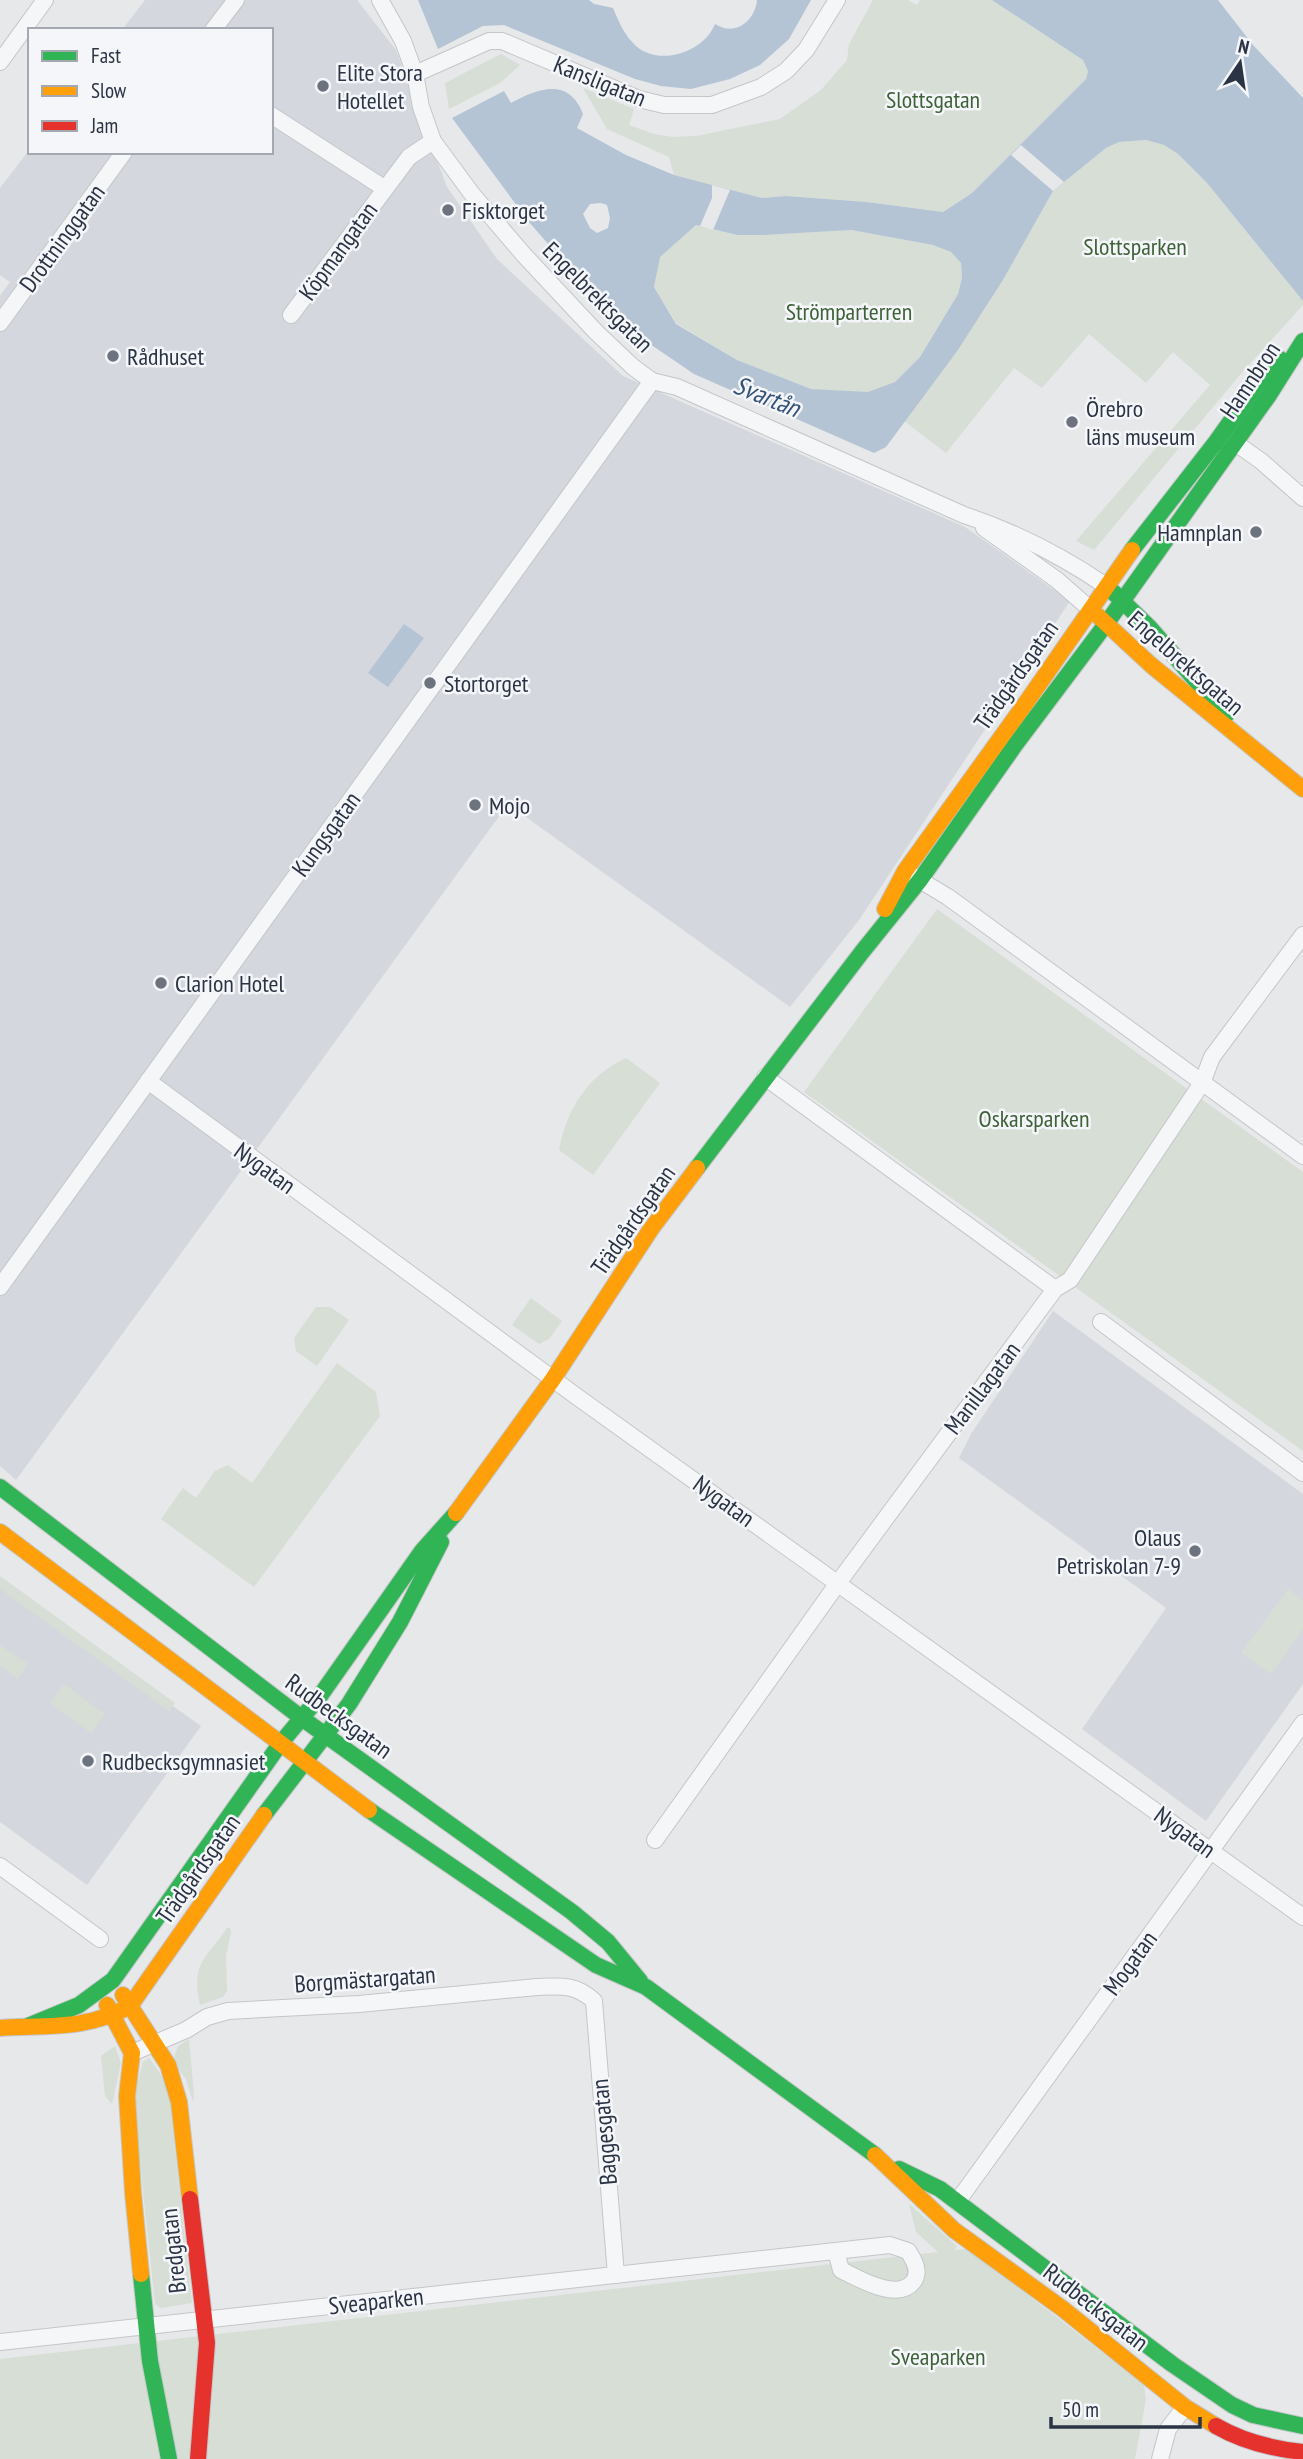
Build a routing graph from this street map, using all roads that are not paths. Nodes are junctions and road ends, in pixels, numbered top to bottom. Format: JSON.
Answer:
{"nodes":[{"id":1,"x":45,"y":0,"type":"edge"},
{"id":2,"x":236,"y":0,"type":"edge"},
{"id":3,"x":380,"y":0,"type":"edge"},
{"id":4,"x":837,"y":0,"type":"edge"},
{"id":5,"x":215,"y":28,"type":"edge"},
{"id":6,"x":0,"y":62,"type":"edge"},
{"id":7,"x":415,"y":74,"type":"junction"},
{"id":8,"x":273,"y":116,"type":"edge"},
{"id":9,"x":433,"y":141,"type":"junction"},
{"id":10,"x":123,"y":154,"type":"edge"},
{"id":11,"x":384,"y":188,"type":"junction"},
{"id":12,"x":291,"y":314,"type":"dead end"},
{"id":13,"x":0,"y":323,"type":"edge"},
{"id":14,"x":1303,"y":334,"type":"edge"},
{"id":15,"x":1303,"y":341,"type":"edge"},
{"id":16,"x":652,"y":381,"type":"junction"},
{"id":17,"x":1228,"y":438,"type":"junction"},
{"id":18,"x":1303,"y":498,"type":"edge"},
{"id":19,"x":964,"y":515,"type":"junction"},
{"id":20,"x":1106,"y":586,"type":"junction"},
{"id":21,"x":1123,"y":600,"type":"junction"},
{"id":22,"x":1090,"y":609,"type":"junction"},
{"id":23,"x":1106,"y":624,"type":"junction"},
{"id":24,"x":1236,"y":736,"type":"junction"},
{"id":25,"x":996,"y":758,"type":"junction"},
{"id":26,"x":1303,"y":789,"type":"edge"},
{"id":27,"x":905,"y":871,"type":"junction"},
{"id":28,"x":920,"y":880,"type":"junction"},
{"id":29,"x":1303,"y":935,"type":"edge"},
{"id":30,"x":862,"y":952,"type":"junction"},
{"id":31,"x":765,"y":1077,"type":"junction"},
{"id":32,"x":148,"y":1082,"type":"junction"},
{"id":33,"x":1202,"y":1083,"type":"junction"},
{"id":34,"x":1303,"y":1156,"type":"edge"},
{"id":35,"x":0,"y":1287,"type":"edge"},
{"id":36,"x":1055,"y":1289,"type":"junction"},
{"id":37,"x":1101,"y":1322,"type":"dead end"},
{"id":38,"x":553,"y":1379,"type":"junction"},
{"id":39,"x":1303,"y":1473,"type":"edge"},
{"id":40,"x":0,"y":1487,"type":"edge"},
{"id":41,"x":451,"y":1521,"type":"junction"},
{"id":42,"x":0,"y":1532,"type":"edge"},
{"id":43,"x":838,"y":1583,"type":"junction"},
{"id":44,"x":303,"y":1718,"type":"junction"},
{"id":45,"x":1303,"y":1723,"type":"edge"},
{"id":46,"x":326,"y":1735,"type":"junction"},
{"id":47,"x":280,"y":1744,"type":"junction"},
{"id":48,"x":305,"y":1763,"type":"junction"},
{"id":49,"x":655,"y":1840,"type":"dead end"},
{"id":50,"x":1211,"y":1851,"type":"junction"},
{"id":51,"x":0,"y":1866,"type":"edge"},
{"id":52,"x":1303,"y":1917,"type":"edge"},
{"id":53,"x":100,"y":1939,"type":"dead end"},
{"id":54,"x":113,"y":1980,"type":"junction"},
{"id":55,"x":646,"y":1987,"type":"junction"},
{"id":56,"x":97,"y":1992,"type":"junction"},
{"id":57,"x":585,"y":1992,"type":"joint"},
{"id":58,"x":131,"y":2005,"type":"junction"},
{"id":59,"x":114,"y":2017,"type":"junction"},
{"id":60,"x":28,"y":2026,"type":"junction"},
{"id":61,"x":0,"y":2028,"type":"edge"},
{"id":62,"x":155,"y":2044,"type":"junction"},
{"id":63,"x":132,"y":2053,"type":"junction"},
{"id":64,"x":881,"y":2160,"type":"junction"},
{"id":65,"x":957,"y":2202,"type":"junction"},
{"id":66,"x":836,"y":2252,"type":"junction"},
{"id":67,"x":616,"y":2275,"type":"junction"},
{"id":68,"x":204,"y":2320,"type":"junction"},
{"id":69,"x":147,"y":2326,"type":"junction"},
{"id":70,"x":0,"y":2342,"type":"edge"},
{"id":71,"x":1185,"y":2407,"type":"junction"},
{"id":72,"x":1303,"y":2426,"type":"edge"},
{"id":73,"x":1303,"y":2452,"type":"edge"},
{"id":74,"x":169,"y":2459,"type":"edge"},
{"id":75,"x":198,"y":2459,"type":"edge"},
{"id":76,"x":1160,"y":2459,"type":"edge"}],
"edges":[{"from":1,"to":6,"type":"street"},
{"from":2,"to":5,"type":"street"},
{"from":3,"to":7,"type":"street","name":"Engelbrektsgatan"},
{"from":4,"to":7,"type":"street","name":"Kansligatan"},
{"from":7,"to":9,"type":"street","name":"Engelbrektsgatan"},
{"from":8,"to":11,"type":"street"},
{"from":9,"to":11,"type":"street","name":"Köpmangatan"},
{"from":9,"to":16,"type":"street","name":"Engelbrektsgatan"},
{"from":10,"to":13,"type":"street","name":"Drottninggatan"},
{"from":11,"to":12,"type":"street","name":"Köpmangatan"},
{"from":14,"to":17,"type":"main road","name":"Hamnbron"},
{"from":15,"to":17,"type":"main road","name":"Hamnbron"},
{"from":16,"to":19,"type":"street","name":"Engelbrektsgatan"},
{"from":16,"to":32,"type":"street","name":"Kungsgatan"},
{"from":17,"to":18,"type":"street"},
{"from":17,"to":20,"type":"main road","name":"Trädgårdsgatan"},
{"from":17,"to":21,"type":"main road","name":"Trädgårdsgatan"},
{"from":19,"to":20,"type":"street","name":"Engelbrektsgatan"},
{"from":19,"to":22,"type":"street","name":"Engelbrektsgatan"},
{"from":20,"to":21,"type":"main road","name":"Engelbrektsgatan"},
{"from":20,"to":22,"type":"main road","name":"Trädgårdsgatan"},
{"from":21,"to":23,"type":"main road","name":"Trädgårdsgatan"},
{"from":21,"to":24,"type":"main road","name":"Engelbrektsgatan"},
{"from":22,"to":23,"type":"main road","name":"Engelbrektsgatan"},
{"from":22,"to":25,"type":"main road","name":"Trädgårdsgatan"},
{"from":23,"to":24,"type":"main road","name":"Engelbrektsgatan"},
{"from":23,"to":25,"type":"main road","name":"Trädgårdsgatan"},
{"from":24,"to":26,"type":"main road","name":"Engelbrektsgatan"},
{"from":25,"to":27,"type":"main road","name":"Trädgårdsgatan"},
{"from":25,"to":28,"type":"main road","name":"Trädgårdsgatan"},
{"from":27,"to":28,"type":"street"},
{"from":27,"to":30,"type":"main road","name":"Trädgårdsgatan"},
{"from":28,"to":30,"type":"main road","name":"Trädgårdsgatan"},
{"from":28,"to":33,"type":"street"},
{"from":29,"to":33,"type":"street","name":"Manillagatan"},
{"from":30,"to":31,"type":"main road","name":"Trädgårdsgatan"},
{"from":31,"to":36,"type":"street"},
{"from":31,"to":38,"type":"main road","name":"Trädgårdsgatan"},
{"from":32,"to":35,"type":"street","name":"Kungsgatan"},
{"from":32,"to":38,"type":"street","name":"Nygatan"},
{"from":33,"to":34,"type":"street"},
{"from":33,"to":36,"type":"street","name":"Manillagatan"},
{"from":36,"to":43,"type":"street","name":"Manillagatan"},
{"from":37,"to":39,"type":"street"},
{"from":38,"to":41,"type":"main road","name":"Trädgårdsgatan"},
{"from":38,"to":43,"type":"street","name":"Nygatan"},
{"from":40,"to":44,"type":"main road","name":"Rudbecksgatan"},
{"from":41,"to":44,"type":"main road","name":"Trädgårdsgatan"},
{"from":41,"to":46,"type":"main road","name":"Trädgårdsgatan"},
{"from":42,"to":47,"type":"main road","name":"Rudbecksgatan"},
{"from":43,"to":49,"type":"street","name":"Manillagatan"},
{"from":43,"to":50,"type":"street","name":"Nygatan"},
{"from":44,"to":46,"type":"main road","name":"Rudbecksgatan"},
{"from":44,"to":47,"type":"main road","name":"Trädgårdsgatan"},
{"from":45,"to":50,"type":"street","name":"Mogatan"},
{"from":46,"to":48,"type":"main road","name":"Trädgårdsgatan"},
{"from":46,"to":55,"type":"main road","name":"Rudbecksgatan"},
{"from":47,"to":48,"type":"main road","name":"Rudbecksgatan"},
{"from":47,"to":54,"type":"main road","name":"Trädgårdsgatan"},
{"from":48,"to":55,"type":"main road","name":"Rudbecksgatan"},
{"from":48,"to":58,"type":"main road","name":"Trädgårdsgatan"},
{"from":50,"to":52,"type":"street","name":"Nygatan"},
{"from":50,"to":65,"type":"street","name":"Mogatan"},
{"from":51,"to":53,"type":"street"},
{"from":54,"to":56,"type":"main road"},
{"from":54,"to":58,"type":"main road"},
{"from":55,"to":64,"type":"main road","name":"Rudbecksgatan"},
{"from":56,"to":59,"type":"main road"},
{"from":56,"to":60,"type":"main road"},
{"from":57,"to":62,"type":"street","name":"Borgmästargatan"},
{"from":57,"to":67,"type":"street","name":"Baggesgatan"},
{"from":58,"to":59,"type":"main road"},
{"from":58,"to":62,"type":"main road"},
{"from":59,"to":60,"type":"main road"},
{"from":59,"to":63,"type":"main road"},
{"from":60,"to":61,"type":"main road"},
{"from":62,"to":63,"type":"street","name":"Borgmästargatan"},
{"from":62,"to":68,"type":"main road","name":"Bredgatan"},
{"from":63,"to":69,"type":"main road","name":"Bredgatan"},
{"from":64,"to":65,"type":"main road","name":"Rudbecksgatan"},
{"from":64,"to":71,"type":"main road","name":"Rudbecksgatan"},
{"from":65,"to":72,"type":"main road","name":"Rudbecksgatan"},
{"from":66,"to":66,"type":"street","name":"Sveaparken"},
{"from":66,"to":67,"type":"street","name":"Sveaparken"},
{"from":67,"to":68,"type":"street","name":"Sveaparken"},
{"from":68,"to":69,"type":"street","name":"Sveaparken"},
{"from":68,"to":75,"type":"main road","name":"Bredgatan"},
{"from":69,"to":70,"type":"street","name":"Sveaparken"},
{"from":69,"to":74,"type":"main road","name":"Bredgatan"},
{"from":71,"to":73,"type":"main road","name":"Rudbecksgatan"},
{"from":71,"to":76,"type":"street"}]}
